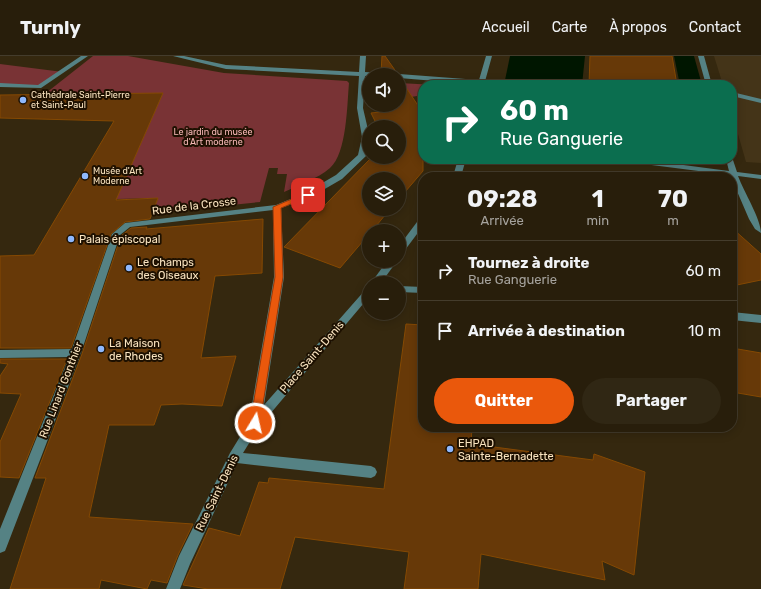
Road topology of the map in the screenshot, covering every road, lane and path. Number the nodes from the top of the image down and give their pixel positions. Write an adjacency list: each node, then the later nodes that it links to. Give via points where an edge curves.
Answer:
1 (85, 56): 12 (street, via 40,87)
2 (176, 56): 7 (street, via 226,67)
3 (364, 56): 6 (street, Rue de la Crosse)
4 (489, 56): 10 (street)
5 (701, 56): 11 (street)
6 (363, 68)
7 (362, 74): 20 (street, Rue de la Crosse, via 360,108 366,137 362,156 339,177 308,195)
8 (406, 77): 9 (street)
9 (446, 80)
10 (482, 80)
11 (708, 80)
12 (0, 85)
13 (737, 95): 14 (street)
14 (761, 101)
15 (658, 164): 16 (street)
16 (718, 172)
17 (737, 175): 18 (street)
18 (761, 178)
19 (737, 184): 22 (street)
20 (277, 207): 23 (street, Rue de la Crosse, via 128,225); 32 (street, Rue Saint-Denis, via 279,277)
21 (418, 227): 24 (street)
22 (761, 230)
23 (116, 234): 30 (street, Rue Linard Gonthier)
24 (406, 243)
25 (406, 289): 26 (street)
26 (418, 290)
27 (362, 299): 32 (street, Place Saint-Denis)
28 (737, 317): 29 (street)
29 (761, 319)
30 (76, 353): 31 (street); 35 (street, Rue Linard Gonthier)
31 (0, 354)
32 (255, 423): 33 (street, Rue Saint-Denis)
33 (234, 457): 34 (street); 36 (street, Rue Saint-Denis)
34 (371, 472)
35 (0, 546)
36 (173, 589)

